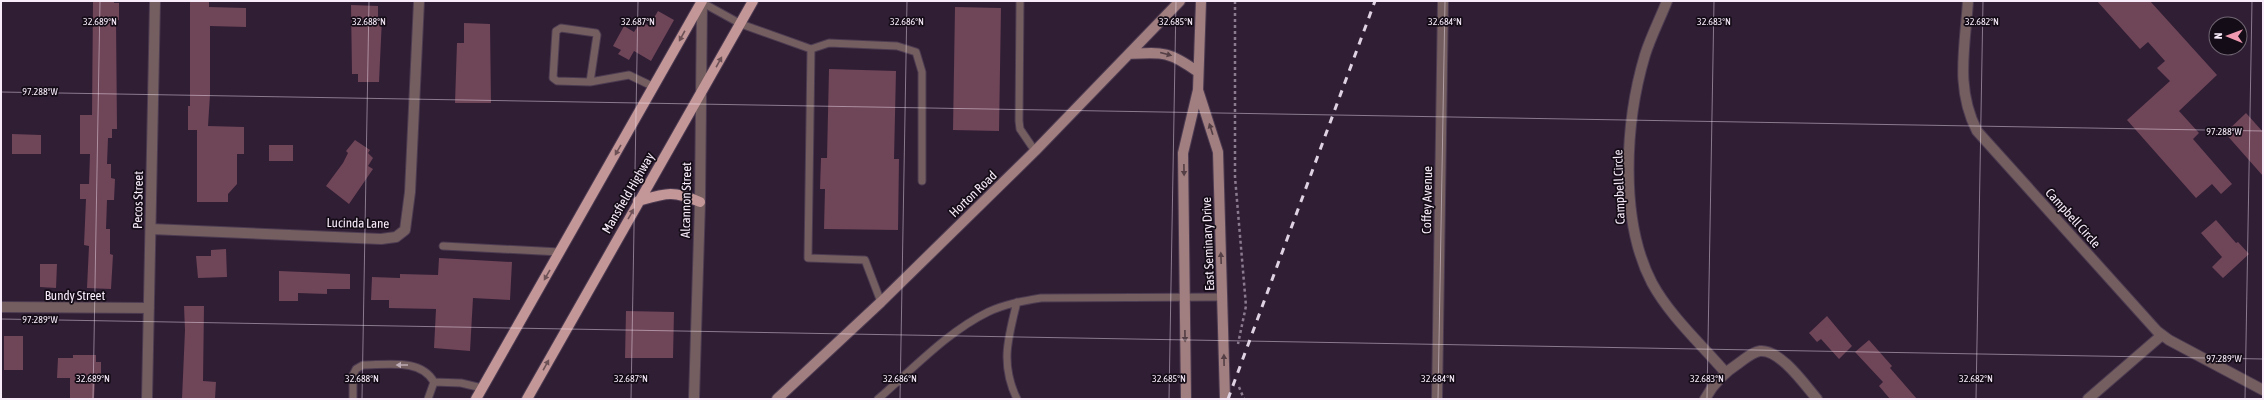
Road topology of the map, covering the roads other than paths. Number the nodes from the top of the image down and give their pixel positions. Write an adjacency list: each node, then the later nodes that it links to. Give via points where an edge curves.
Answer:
1 (155, 1): 23 (street, Pecos Street)
2 (419, 1): 23 (street, Lucinda Lane, via 410,192 405,230 396,237 381,238)
3 (702, 1): 11 (lane); 16 (main road, one-way to 16); 18 (street, Alcannon Street)
4 (753, 1): 11 (main road, Mansfield Highway)
5 (1020, 1): 19 (lane, via 1019,121 1020,129)
6 (1180, 1): 13 (main road, Horton Road)
7 (1201, 1): 14 (main road, East Seminary Drive)
8 (1444, 1): 48 (street, Coffey Avenue)
9 (1667, 1): 33 (street, Campbell Circle, via 1646,52 1635,95 1631,131 1632,224 1639,252 1653,284 1666,304)
10 (1968, 1): 32 (street, Campbell Circle, via 1962,81 1964,98 1978,131)
11 (741, 24): 12 (lane); 18 (main road, Mansfield Highway, one-way to 11)
12 (811, 49): 20 (lane, via 829,43 897,46 916,52 922,72); 28 (lane, via 808,258 865,260)
13 (1129, 54): 14 (main road, one-way to 14, via 1163,52 1178,58); 19 (main road, Horton Road)
14 (1198, 72): 17 (main road, East Seminary Drive)
15 (590, 82): 15 (lane, via 556,81 553,78 556,31 561,28 596,33); 16 (lane, via 629,75)
16 (654, 87): 25 (main road, one-way to 25)
17 (1198, 90): 26 (main road, East Seminary Drive, one-way to 26, via 1184,153); 27 (main road, East Seminary Drive, one-way to 17, via 1218,152)
18 (700, 96): 21 (main road, Mansfield Highway); 22 (street, Alcannon Street)
19 (1035, 151): 28 (main road, Horton Road)
20 (922, 181)
21 (638, 201): 22 (main road, via 662,194 680,194); 41 (main road, Mansfield Highway, one-way to 21)
22 (700, 202): 42 (street, Alcannon Street)
23 (151, 229): 31 (street, Pecos Street)
24 (443, 246): 25 (lane)
25 (560, 252): 35 (main road, one-way to 35)
26 (1185, 297): 27 (lane); 29 (lane, via 1041,298); 46 (main road, East Seminary Drive, one-way to 46)
27 (1223, 297): 47 (main road, East Seminary Drive, one-way to 27)
28 (881, 302): 43 (main road, Horton Road)
29 (1017, 302): 44 (lane, via 988,312 956,332); 45 (lane, via 1006,363)
30 (1, 307): 31 (street, Bundy Street)
31 (149, 308): 37 (street, Pecos Street)
32 (2162, 335): 36 (street, Campbell Circle); 51 (street)
33 (1725, 372): 49 (street); 50 (street, via 1754,352 1770,352 1779,357)
34 (434, 382): 35 (lane, via 461,383); 38 (lane, one-way to 38, via 430,374 409,365 363,365 356,369 353,375); 39 (lane)
35 (482, 388): 40 (main road)
36 (2263, 390)
37 (147, 399)
38 (353, 399)
39 (428, 399)
40 (476, 399)
41 (527, 399)
42 (694, 399)
43 (777, 399)
44 (878, 399)
45 (1017, 399)
46 (1186, 399)
47 (1225, 399)
48 (1436, 399)
49 (1705, 399)
50 (1817, 399)
51 (2088, 399)

